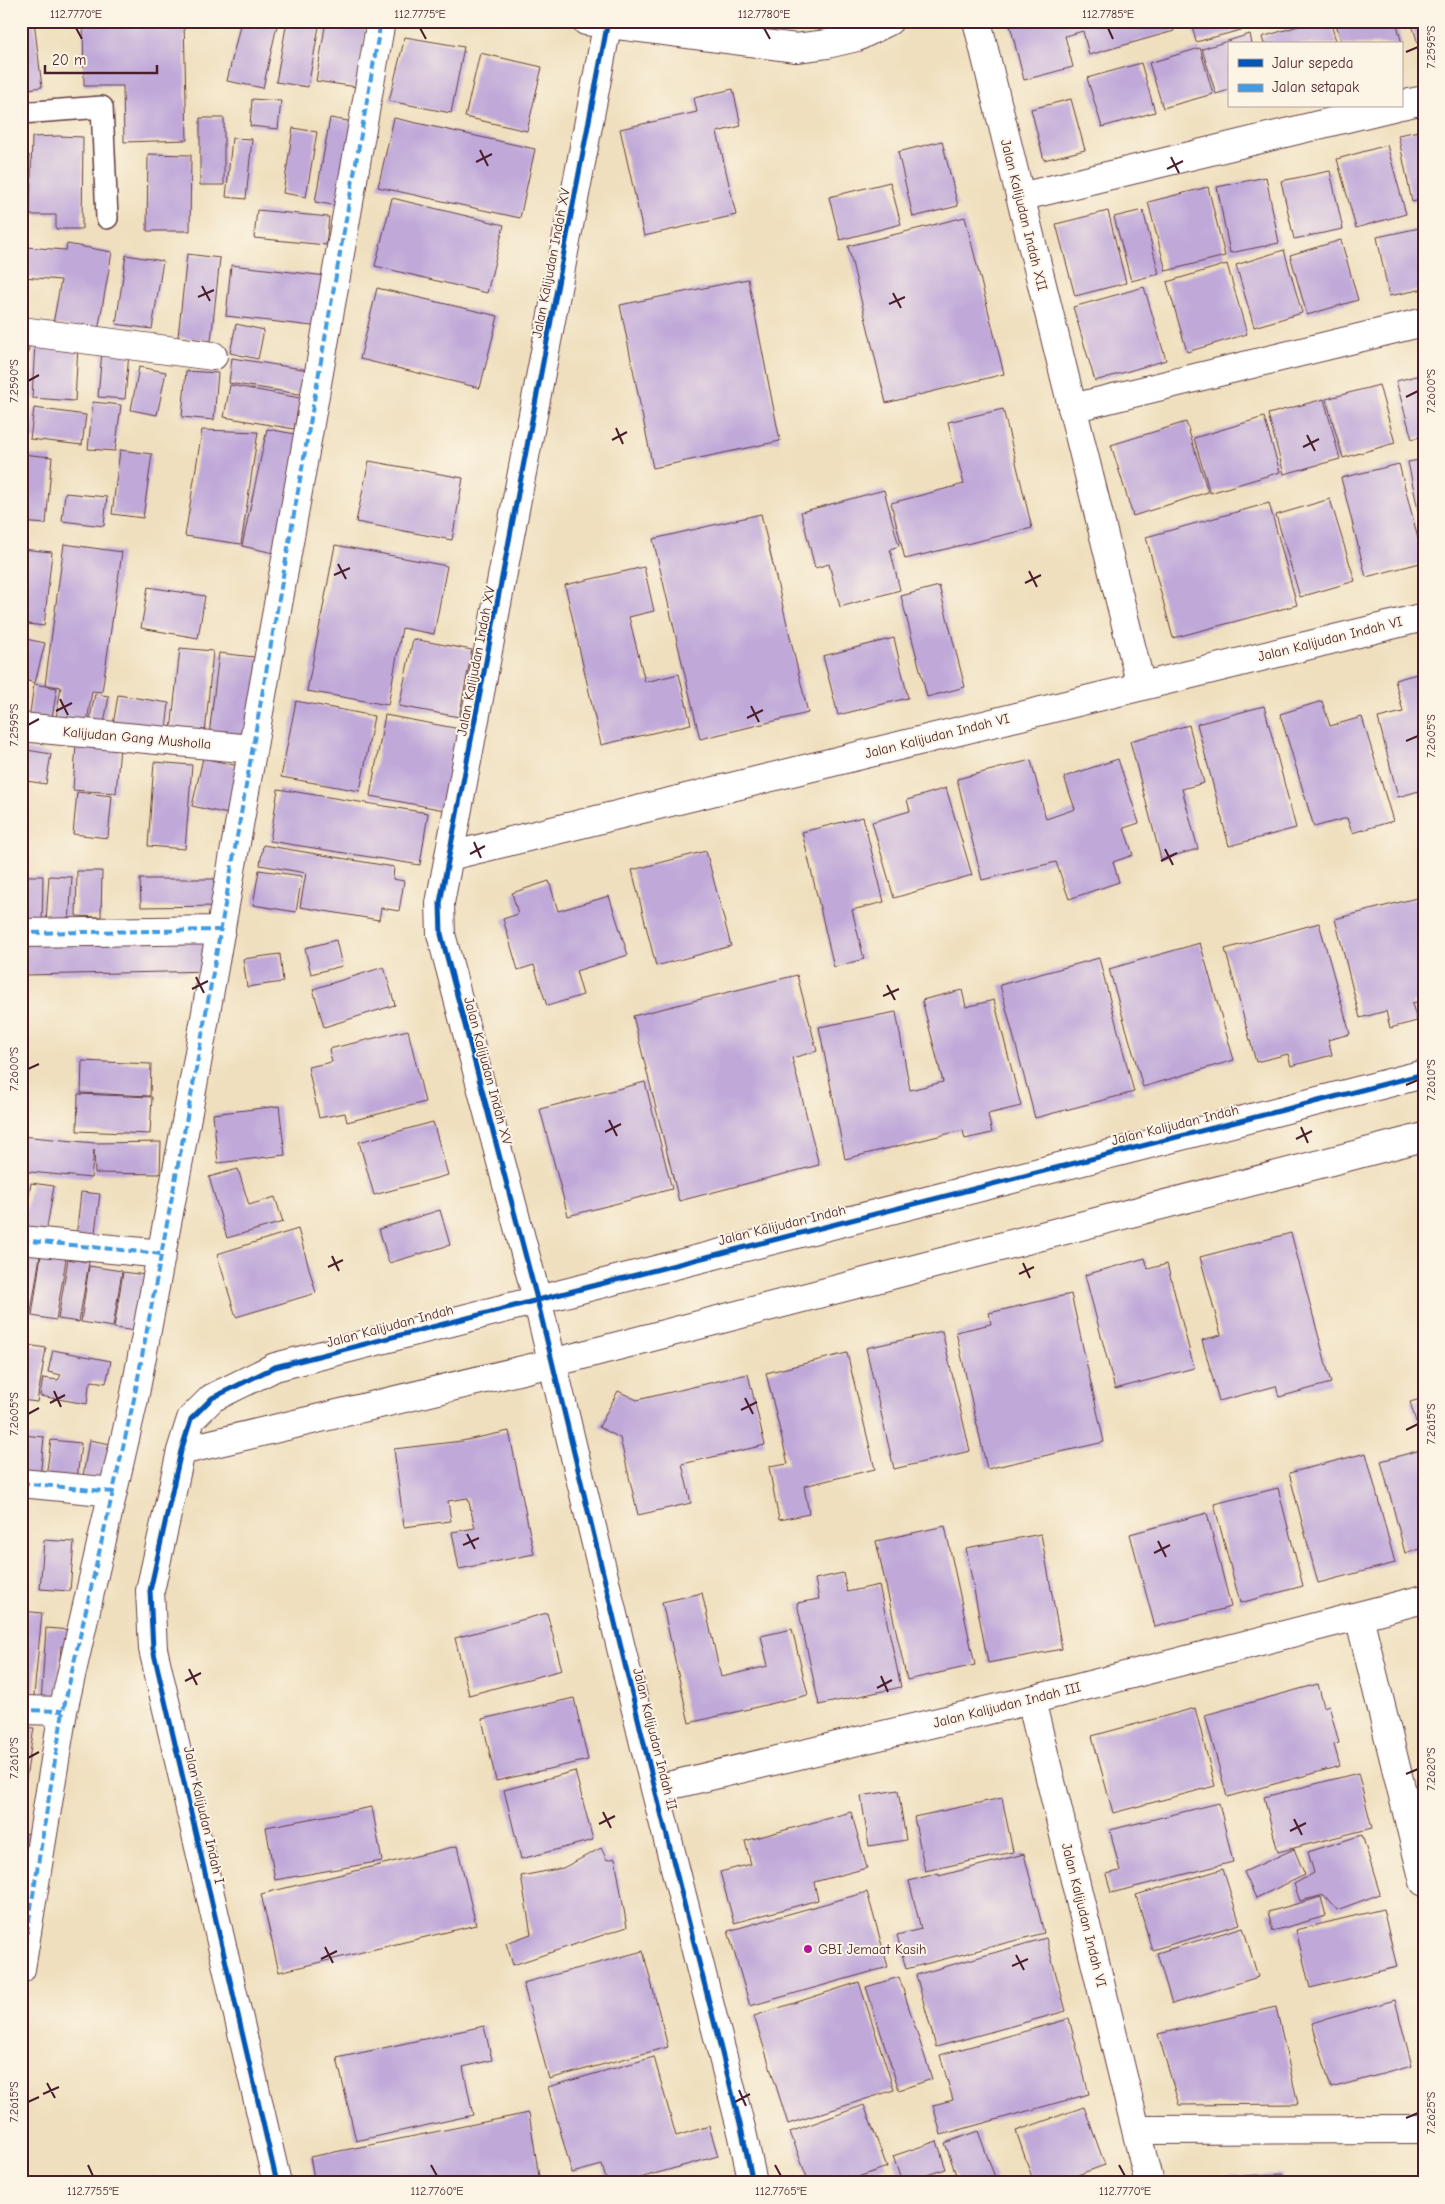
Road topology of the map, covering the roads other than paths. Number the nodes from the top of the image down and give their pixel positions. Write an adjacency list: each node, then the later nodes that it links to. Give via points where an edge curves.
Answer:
1 (381, 21): 19 (street)
2 (889, 21): 5 (street)
3 (977, 21): 10 (street, Jalan Kalijudan Indah XII)
4 (601, 22): 5 (street, via 796,48 827,44); 20 (street, Jalan Kalijudan Indah XV)
5 (858, 29)
6 (1424, 100): 7 (street)
7 (1402, 105)
8 (1390, 108): 10 (street)
9 (21, 113): 11 (lane, via 102,107)
10 (1020, 197): 15 (street, Jalan Kalijudan Indah XII)
11 (107, 218)
12 (1424, 322): 15 (street)
13 (21, 331): 14 (street)
14 (213, 356)
15 (1072, 408): 17 (street, Jalan Kalijudan Indah XII)
16 (1424, 617): 17 (street, Jalan Kalijudan Indah VI)
17 (1141, 686): 20 (street, Jalan Kalijudan Indah VI)
18 (21, 727): 19 (street, Kalijudan Gang Musholla)
19 (252, 749): 21 (street)
20 (450, 856): 27 (street, Jalan Kalijudan Indah XV, via 440,903 441,934)
21 (221, 930): 22 (street); 26 (street)
22 (21, 933)
23 (1424, 1074): 27 (street, Jalan Kalijudan Indah)
24 (1424, 1137): 28 (street)
25 (21, 1240): 26 (street)
26 (162, 1254): 31 (street)
27 (537, 1300): 28 (street, Jalan Kalijudan Indah II); 29 (street, Jalan Kalijudan Indah, via 275,1367 212,1398 191,1419)
28 (552, 1363): 29 (street); 37 (street, Jalan Kalijudan Indah II)
29 (181, 1451): 44 (street, Jalan Kalijudan Indah I, via 150,1591 154,1649)
30 (21, 1484): 31 (street)
31 (113, 1492): 36 (street)
32 (1424, 1600): 33 (street, Jalan Kalijudan Indah III)
33 (1359, 1616): 34 (street, Jalan Kalijudan Indah III); 38 (street)
34 (1031, 1700): 37 (street, Jalan Kalijudan Indah III); 43 (street, Jalan Kalijudan Indah VI)
35 (21, 1710): 36 (street)
36 (63, 1711): 40 (street)
37 (655, 1789): 45 (street, Jalan Kalijudan Indah II)
38 (1414, 1804): 39 (street)
39 (1424, 1882)
40 (24, 1929): 41 (street)
41 (21, 1969)
42 (1424, 2129): 43 (street)
43 (1136, 2130): 46 (street, Jalan Kalijudan Indah VI)
44 (277, 2183)
45 (754, 2183)
46 (1149, 2183)

